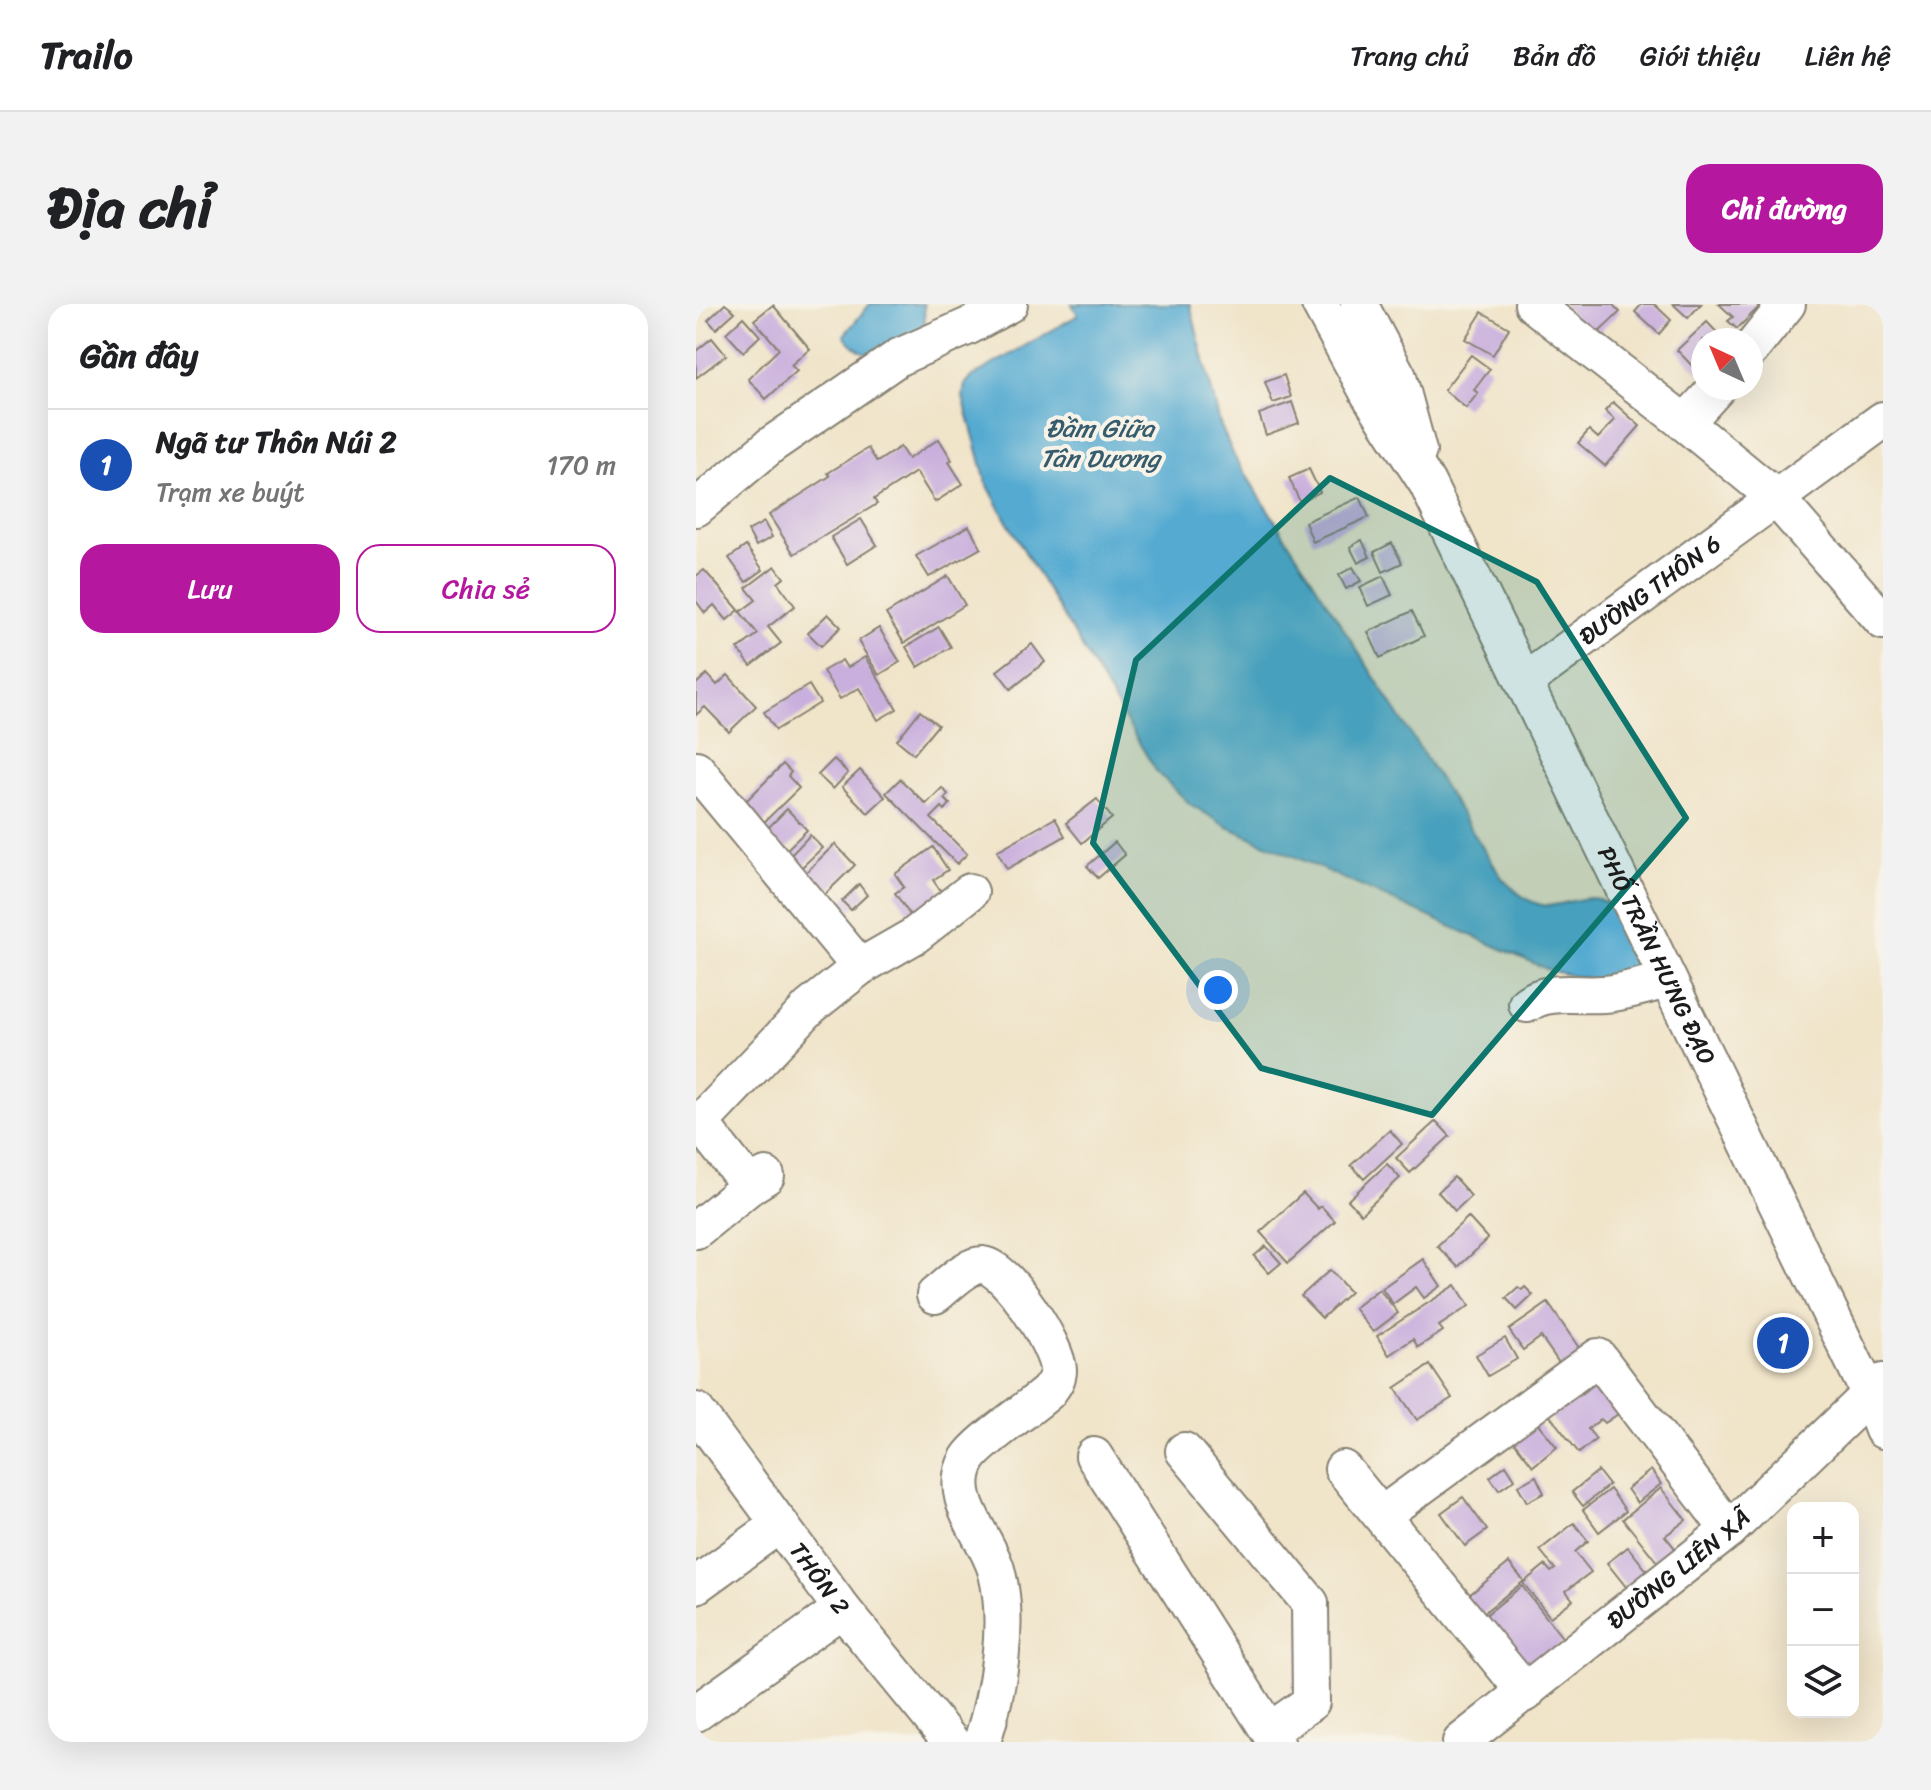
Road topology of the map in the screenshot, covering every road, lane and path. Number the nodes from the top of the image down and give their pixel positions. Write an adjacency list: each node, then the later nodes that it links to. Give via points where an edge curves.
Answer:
1 (1009, 304): 6 (street)
2 (1320, 304): 11 (street, PHỐ TRẦN HƯNG ĐẠO, via 1369,394)
3 (1359, 304): 11 (street, PHỐ TRẦN HƯNG ĐẠO, via 1398,377)
4 (1533, 304): 10 (street)
5 (1787, 304): 7 (street)
6 (961, 315): 13 (street, via 771,445)
7 (1763, 334)
8 (1706, 400): 10 (street)
9 (1883, 420): 12 (street, ĐƯỜNG THÔN 6)
10 (1685, 423): 12 (street)
11 (1427, 483): 15 (street, PHỐ TRẦN HƯNG ĐẠO)
12 (1775, 497): 14 (street); 15 (street, ĐƯỜNG THÔN 6)
13 (696, 508)
14 (1883, 621)
15 (1524, 682): 19 (street, PHỐ TRẦN HƯNG ĐẠO)
16 (696, 769): 18 (street)
17 (970, 892): 18 (street, via 914,936)
18 (860, 967): 21 (street, via 810,1007)
19 (1668, 980): 20 (street, via 1613,993 1546,994); 24 (street, PHỐ TRẦN HƯNG ĐẠO)
20 (1527, 1004)
21 (698, 1125): 22 (street, via 758,1181)
22 (696, 1230)
23 (935, 1295): 39 (street, via 971,1268 992,1269 1036,1317 1058,1369 1048,1392 969,1457 960,1485 1002,1595 1002,1642)
24 (1876, 1387): 26 (street, PHỐ TRẦN HƯNG ĐẠO); 32 (street, ĐƯỜNG LIÊN XÃ)
25 (696, 1411): 31 (street, THÔN 2)
26 (1883, 1430)
27 (1184, 1451): 37 (street, via 1310,1603 1311,1702)
28 (1094, 1456): 37 (street)
29 (1343, 1469): 30 (street)
30 (1383, 1514): 32 (street, via 1598,1357); 35 (street)
31 (780, 1524): 33 (street); 34 (street, THÔN 2)
32 (1729, 1530): 35 (street, ĐƯỜNG LIÊN XÃ)
33 (696, 1585)
34 (842, 1609): 36 (street); 38 (street, THÔN 2)
35 (1526, 1693): 40 (street, ĐƯỜNG LIÊN XÃ)
36 (696, 1713)
37 (1273, 1737)
38 (951, 1742)
39 (982, 1742)
40 (1461, 1742)

